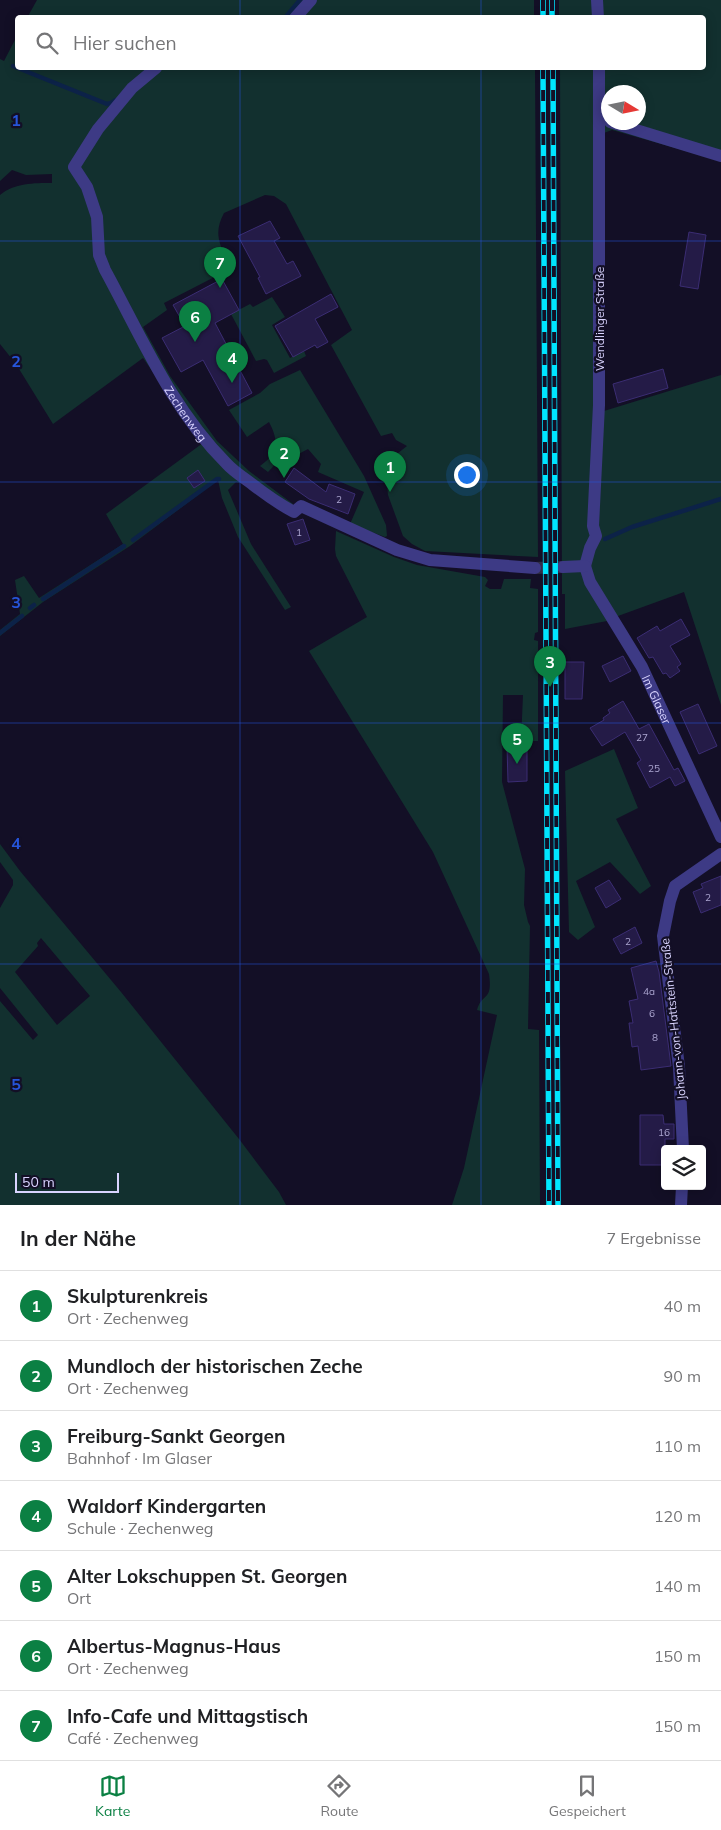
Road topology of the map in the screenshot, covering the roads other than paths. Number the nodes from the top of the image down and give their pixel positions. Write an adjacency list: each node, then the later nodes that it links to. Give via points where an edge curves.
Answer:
1 (311, 0): 3 (street)
2 (597, 0): 4 (street)
3 (298, 15)
4 (598, 15)
5 (154, 70): 13 (street, Zechenweg, via 132,88 104,122 74,167 86,187 97,217 99,255 104,270 148,356 206,442 227,465 294,512 301,506 397,550 430,560)
6 (598, 70): 7 (street, Wendlinger Straße)
7 (601, 88)
8 (606, 130): 11 (street, Wendlinger Straße, via 600,405 593,526 596,536)
9 (636, 130): 10 (street)
10 (721, 156)
11 (585, 566): 12 (street); 14 (street, Im Glaser, via 590,582 642,667)
12 (563, 567)
13 (535, 568)
14 (721, 838)
15 (721, 854): 16 (street, Johann-von-Hattstein-Straße, via 675,886 663,936 679,1067)
16 (682, 1145)
17 (682, 1190): 18 (street)
18 (681, 1205)

